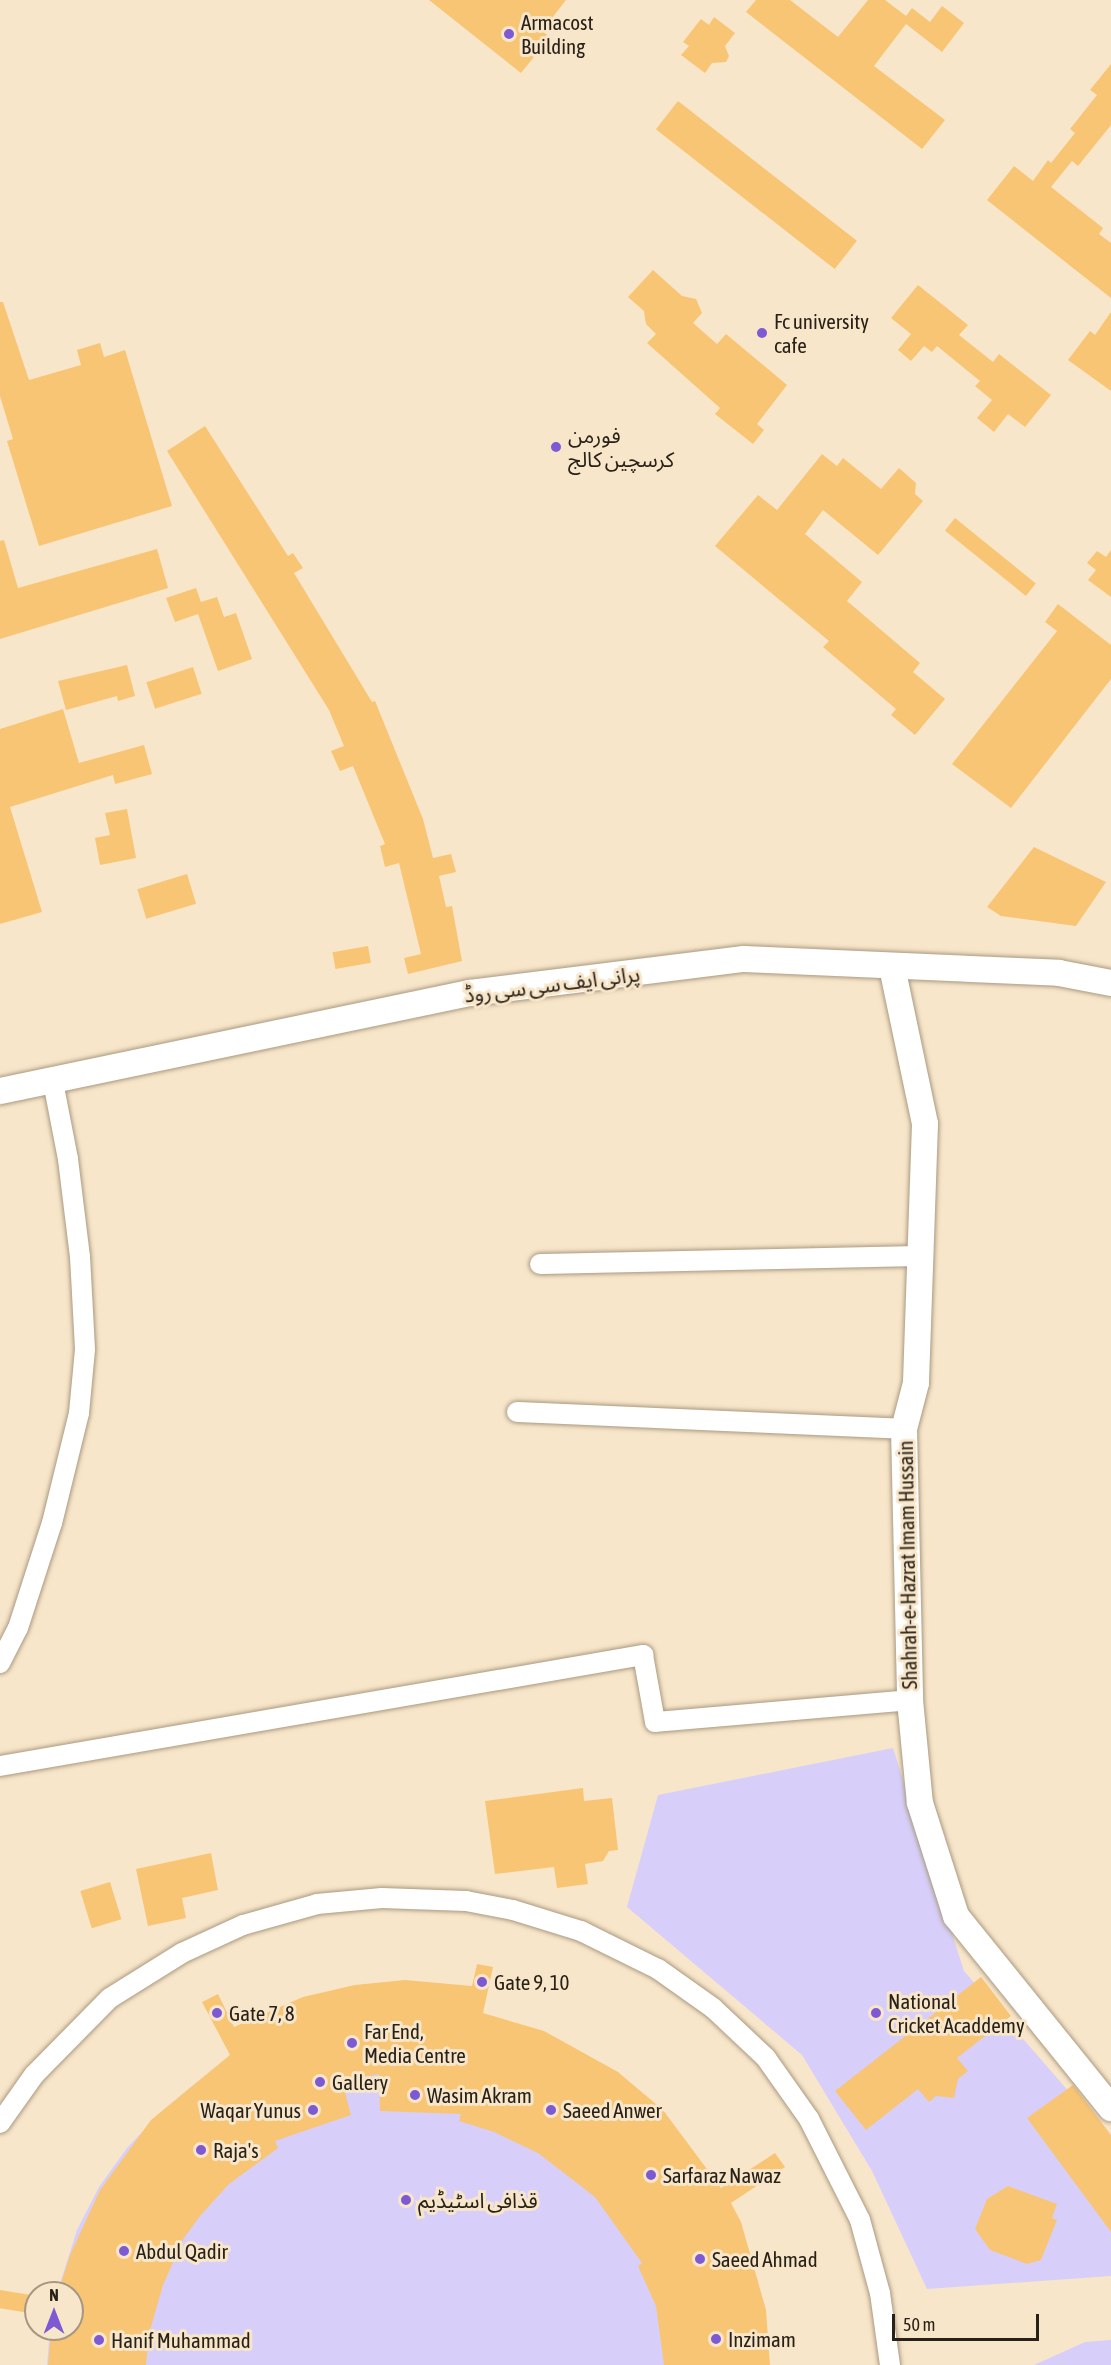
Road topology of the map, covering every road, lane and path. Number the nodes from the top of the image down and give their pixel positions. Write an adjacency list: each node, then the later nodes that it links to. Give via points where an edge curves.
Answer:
1 (892, 967): 2 (street, پرانی ایف سی سی روڈ, via 1059,973); 3 (street, پرانی ایف سی سی روڈ, via 744,959 470,993); 5 (street, Shahrah-e-Hazrat Imam Hussain, via 925,1124)
2 (1111, 983)
3 (53, 1082): 4 (street, پرانی ایف سی سی روڈ); 9 (street, via 68,1159 80,1257 85,1349 79,1413 51,1523 18,1628)
4 (0, 1091)
5 (921, 1256): 6 (street); 8 (street, Shahrah-e-Hazrat Imam Hussain, via 916,1383)
6 (540, 1264)
7 (517, 1412): 8 (street)
8 (904, 1429): 10 (street, Shahrah-e-Hazrat Imam Hussain)
9 (0, 1663)
10 (910, 1700): 11 (street, via 655,1722 643,1655); 12 (street, Shahrah-e-Hazrat Imam Hussain, via 920,1803 956,1916)
11 (0, 1766)
12 (1111, 2108)
13 (0, 2122): 14 (street, via 41,2067 110,1998 182,1953 243,1925 317,1904 382,1898 458,1900 513,1910 581,1931 658,1969 712,2008 766,2058 809,2119 860,2220 880,2293)
14 (890, 2365)

